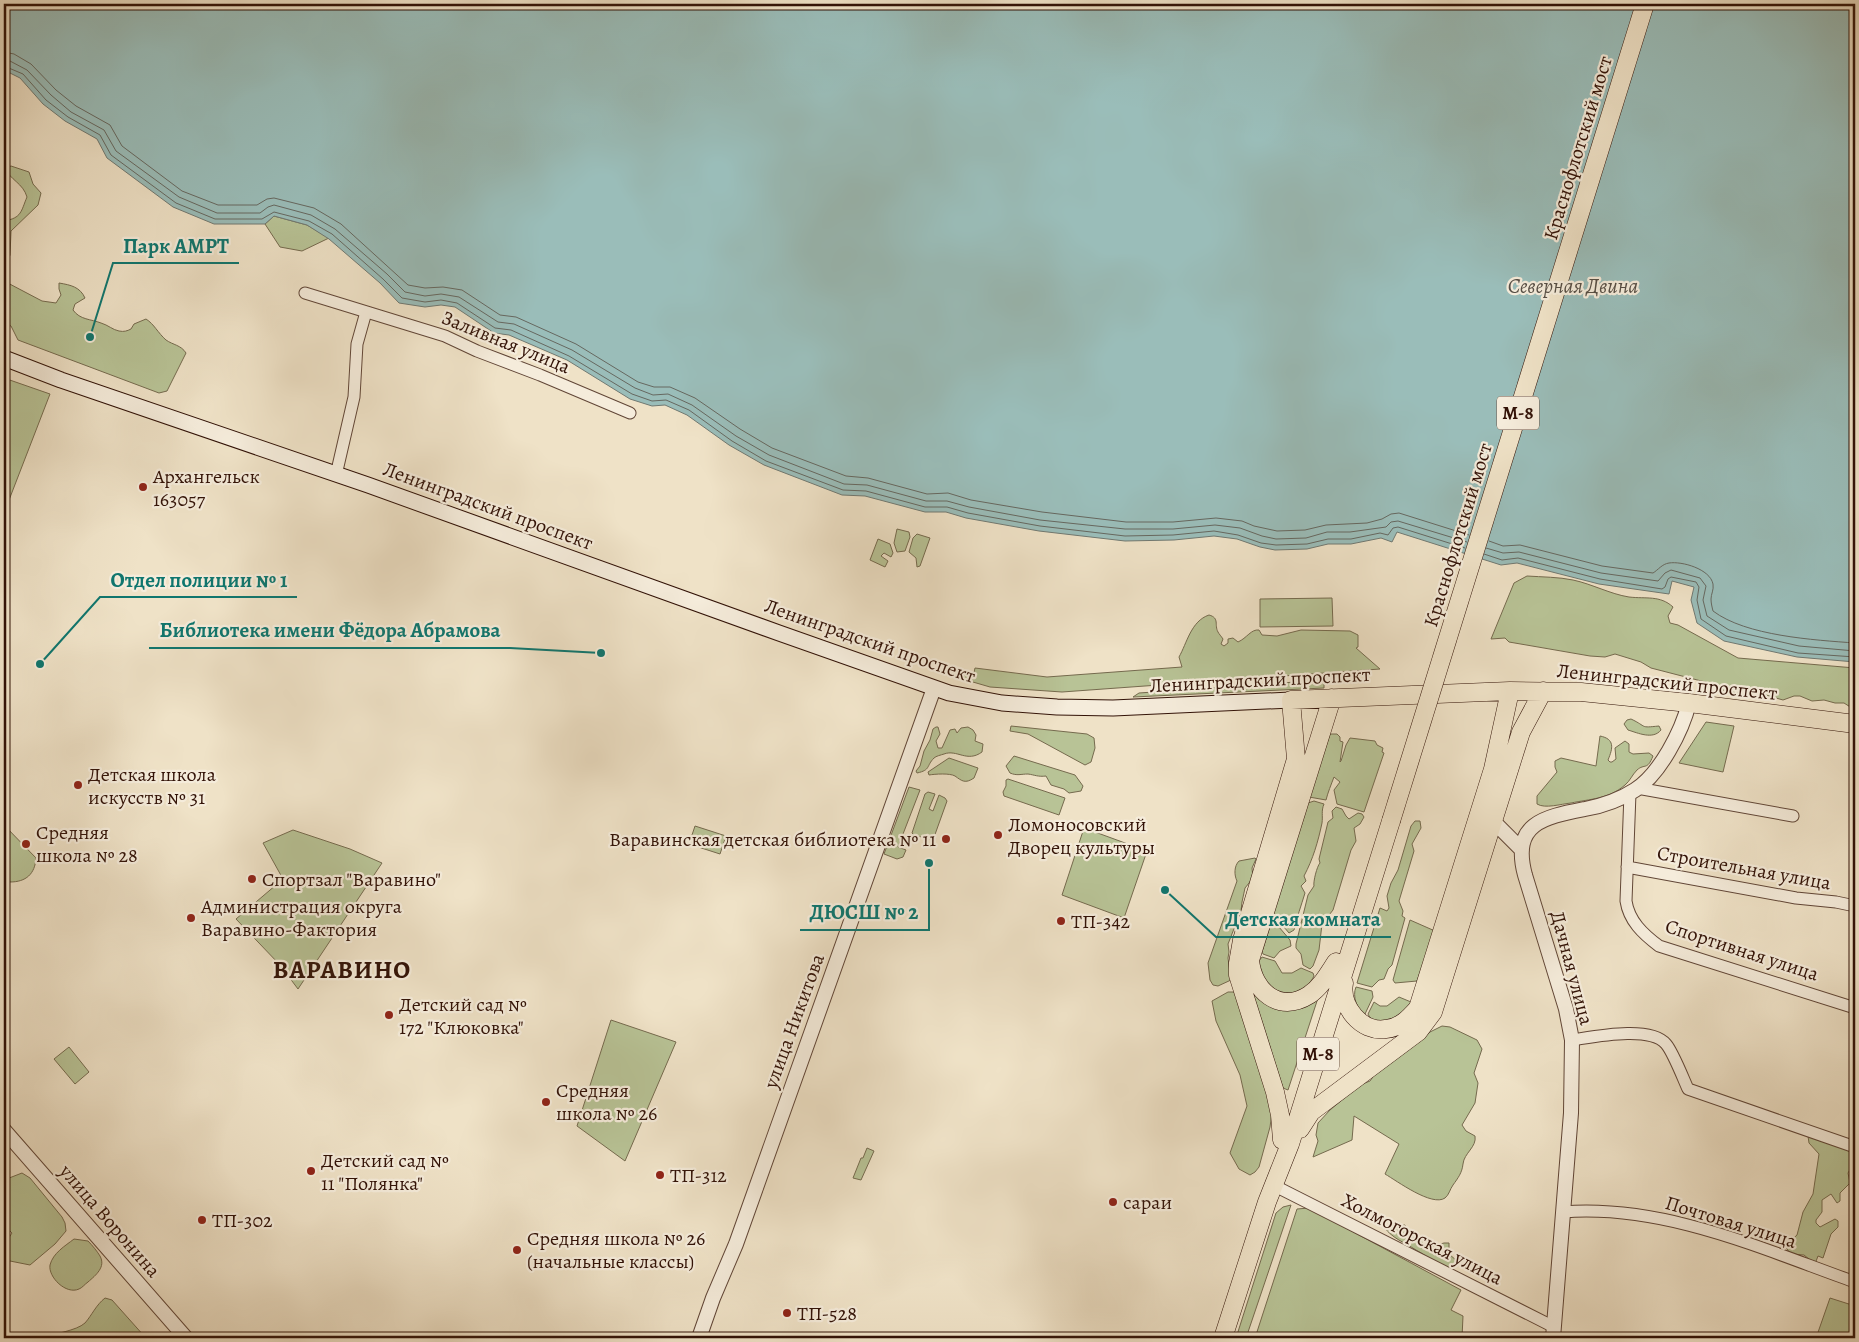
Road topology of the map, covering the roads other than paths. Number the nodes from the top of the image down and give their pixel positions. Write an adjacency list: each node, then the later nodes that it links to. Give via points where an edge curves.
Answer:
1 (1634, 4): 17 (main road, Краснофлотский мост / М-8)
2 (1645, 4): 17 (main road, Краснофлотский мост / М-8, bridge)
3 (305, 293): 4 (street, Заливная улица)
4 (366, 312): 6 (street, Заливная улица, via 445,336); 7 (street, via 357,344 354,397)
5 (4, 358): 7 (main road, Ленинградский проспект)
6 (630, 413)
7 (336, 475): 8 (main road, Ленинградский проспект)
8 (934, 688): 12 (main road, Ленинградский проспект, via 978,700 1057,707 1113,708); 33 (street, улица Никитова, via 736,1244)
9 (1510, 691): 10 (main road, Ленинградский проспект); 11 (main road, Ленинградский проспект); 22 (main road, via 1493,769 1418,1008 1404,1022 1386,1030 1365,1026 1346,1004)
10 (1544, 691): 13 (main road, Ленинградский проспект); 18 (main road, via 1521,732)
11 (1332, 698): 12 (main road, Ленинградский проспект); 22 (main road, via 1250,960 1259,988 1270,998 1284,1001 1309,995)
12 (1291, 700): 26 (main road, via 1296,759 1238,963 1240,982 1275,1092)
13 (1689, 703): 14 (main road, Ленинградский проспект); 15 (street, via 1682,725 1659,767)
14 (1855, 724)
15 (1634, 791): 16 (street); 19 (street, via 1603,804 1548,817 1527,833); 20 (street, Спортивная улица)
16 (1793, 816)
17 (1386, 819): 22 (main road, М-8)
18 (1493, 822): 19 (street); 26 (main road, via 1430,1018 1418,1032 1311,1112)
19 (1522, 850): 24 (street, Дачная улица, via 1521,860 1566,1008)
20 (1627, 867): 21 (street, Строительная улица); 23 (street, Спортивная улица, via 1629,916 1659,946)
21 (1855, 906)
22 (1341, 963): 26 (main road, М-8)
23 (1855, 1008)
24 (1572, 1040): 27 (street, via 1648,1034 1665,1043 1688,1089); 29 (street, Дачная улица, via 1571,1112)
25 (4, 1130): 32 (street, улица Воронина)
26 (1286, 1142): 28 (main road, М-8)
27 (1855, 1146)
28 (1273, 1185): 31 (street, Холмогорская улица); 34 (main road, М-8)
29 (1563, 1212): 30 (street, Почтовая улица, via 1618,1212 1708,1230); 31 (street, Дачная улица)
30 (1855, 1282)
31 (1554, 1332)
32 (186, 1338)
33 (699, 1338)
34 (1224, 1338)

